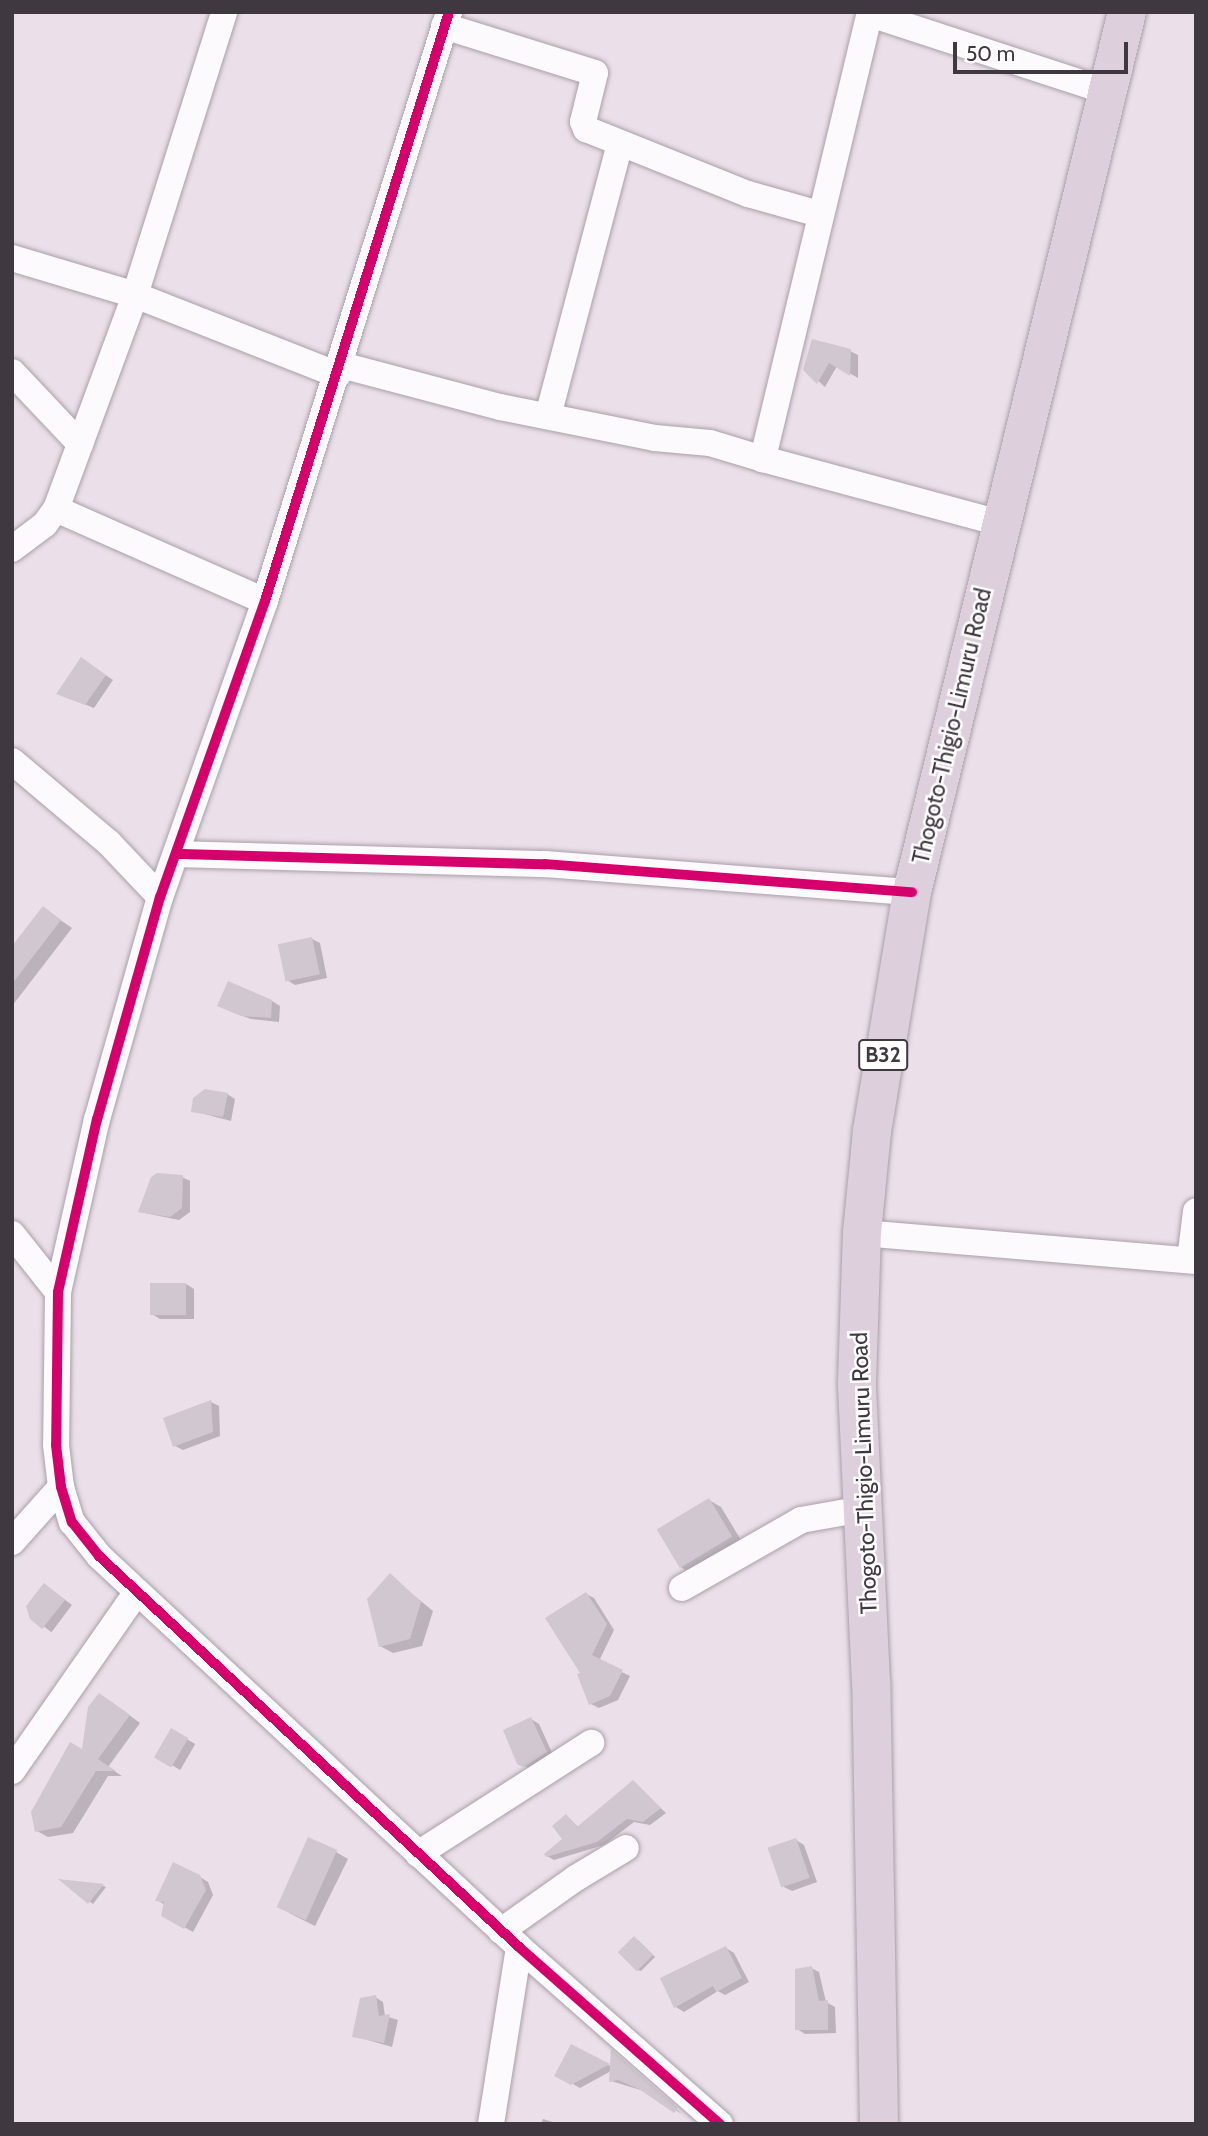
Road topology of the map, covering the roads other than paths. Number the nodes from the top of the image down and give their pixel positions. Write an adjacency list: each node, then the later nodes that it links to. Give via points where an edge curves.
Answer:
1 (223, 12): 9 (street)
2 (1127, 12): 5 (highway, Thogoto-Thigio-Limuru Road / B32)
3 (870, 13): 5 (street); 7 (street)
4 (446, 19): 6 (street, via 595,73 584,126); 10 (street)
5 (1108, 92): 16 (highway, Thogoto-Thigio-Limuru Road / B32)
6 (620, 143): 7 (street, via 748,194); 12 (street)
7 (819, 214): 14 (street, via 793,348)
8 (12, 258): 9 (street)
9 (135, 295): 10 (street); 13 (street)
10 (339, 370): 12 (street); 18 (street)
11 (12, 372): 13 (street)
12 (548, 416): 14 (street, via 655,438 710,443)
13 (80, 444): 15 (street)
14 (763, 459): 16 (street)
15 (56, 509): 17 (street, via 45,524); 18 (street)
16 (1000, 523): 21 (highway, Thogoto-Thigio-Limuru Road / B32)
17 (12, 549)
18 (265, 601): 20 (street)
19 (12, 761): 22 (street, via 109,843)
20 (178, 854): 21 (street, via 545,864); 22 (street)
21 (912, 892): 24 (highway, Thogoto-Thigio-Limuru Road / B32, via 888,1020)
22 (160, 897): 27 (street, via 97,1119)
23 (1196, 1211): 26 (street)
24 (862, 1233): 26 (street); 29 (highway, Thogoto-Thigio-Limuru Road / B32, via 856,1382)
25 (12, 1234): 27 (street)
26 (1193, 1260)
27 (58, 1292): 28 (street, via 56,1445)
28 (61, 1487): 30 (street); 32 (street, via 72,1522)
29 (863, 1509): 31 (street, via 801,1520); 40 (highway, Thogoto-Thigio-Limuru Road / B32)
30 (12, 1542)
31 (682, 1588)
32 (137, 1592): 34 (street); 36 (street)
33 (591, 1743): 36 (street)
34 (12, 1771)
35 (626, 1848): 37 (street, via 576,1878)
36 (418, 1854): 37 (street)
37 (510, 1939): 38 (street); 39 (street)
38 (491, 2124)
39 (720, 2124)
40 (879, 2124)

